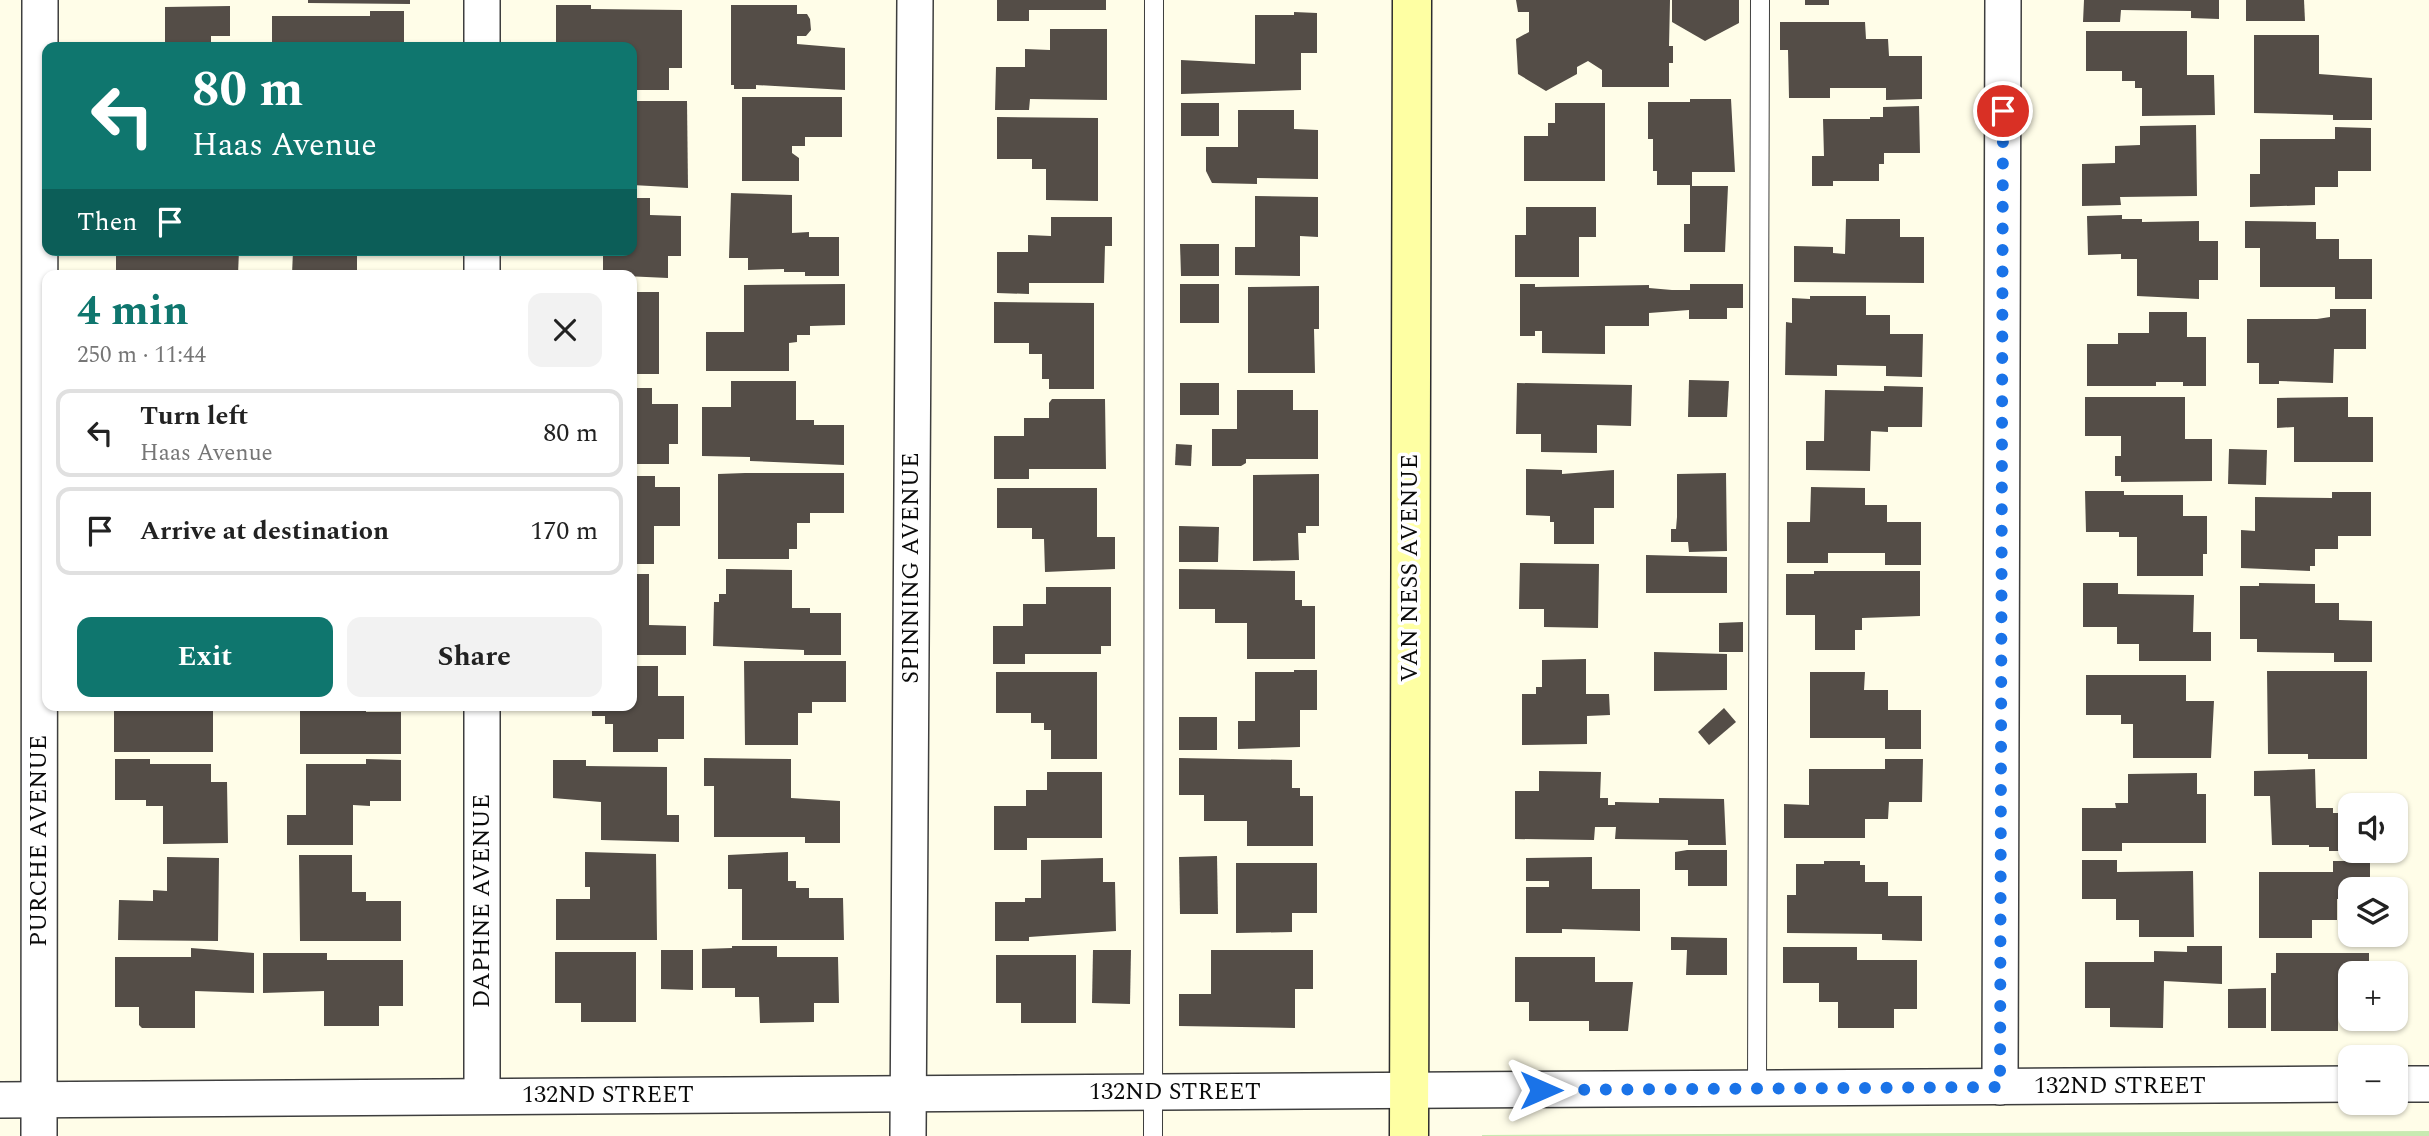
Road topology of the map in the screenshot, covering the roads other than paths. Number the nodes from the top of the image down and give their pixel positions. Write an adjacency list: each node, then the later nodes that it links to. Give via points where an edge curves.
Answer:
1 (40, 0): 19 (street, PURCHE AVENUE)
2 (482, 0): 8 (street)
3 (915, 0): 17 (street, SPINNING AVENUE)
4 (1154, 0): 16 (lane)
5 (1412, 0): 15 (main road, VAN NESS AVENUE)
6 (1759, 0): 14 (lane)
7 (2003, 0): 13 (street)
8 (482, 42)
9 (482, 711): 18 (street, DAPHNE AVENUE)
10 (2338, 1084): 13 (street, 132ND STREET)
11 (2408, 1084): 12 (street)
12 (2429, 1084)
13 (2000, 1087): 14 (street, 132ND STREET)
14 (1757, 1088): 15 (street, 132ND STREET)
15 (1409, 1091): 16 (street, 132ND STREET); 24 (main road, VAN NESS AVENUE)
16 (1153, 1092): 17 (street, 132ND STREET); 23 (lane)
17 (908, 1094): 18 (street, 132ND STREET); 22 (street, SPINNING AVENUE)
18 (482, 1096): 19 (street, 132ND STREET)
19 (39, 1099): 20 (street, 132ND STREET); 21 (street, PURCHE AVENUE)
20 (0, 1100)
21 (38, 1136)
22 (908, 1136)
23 (1153, 1136)
24 (1409, 1136)

